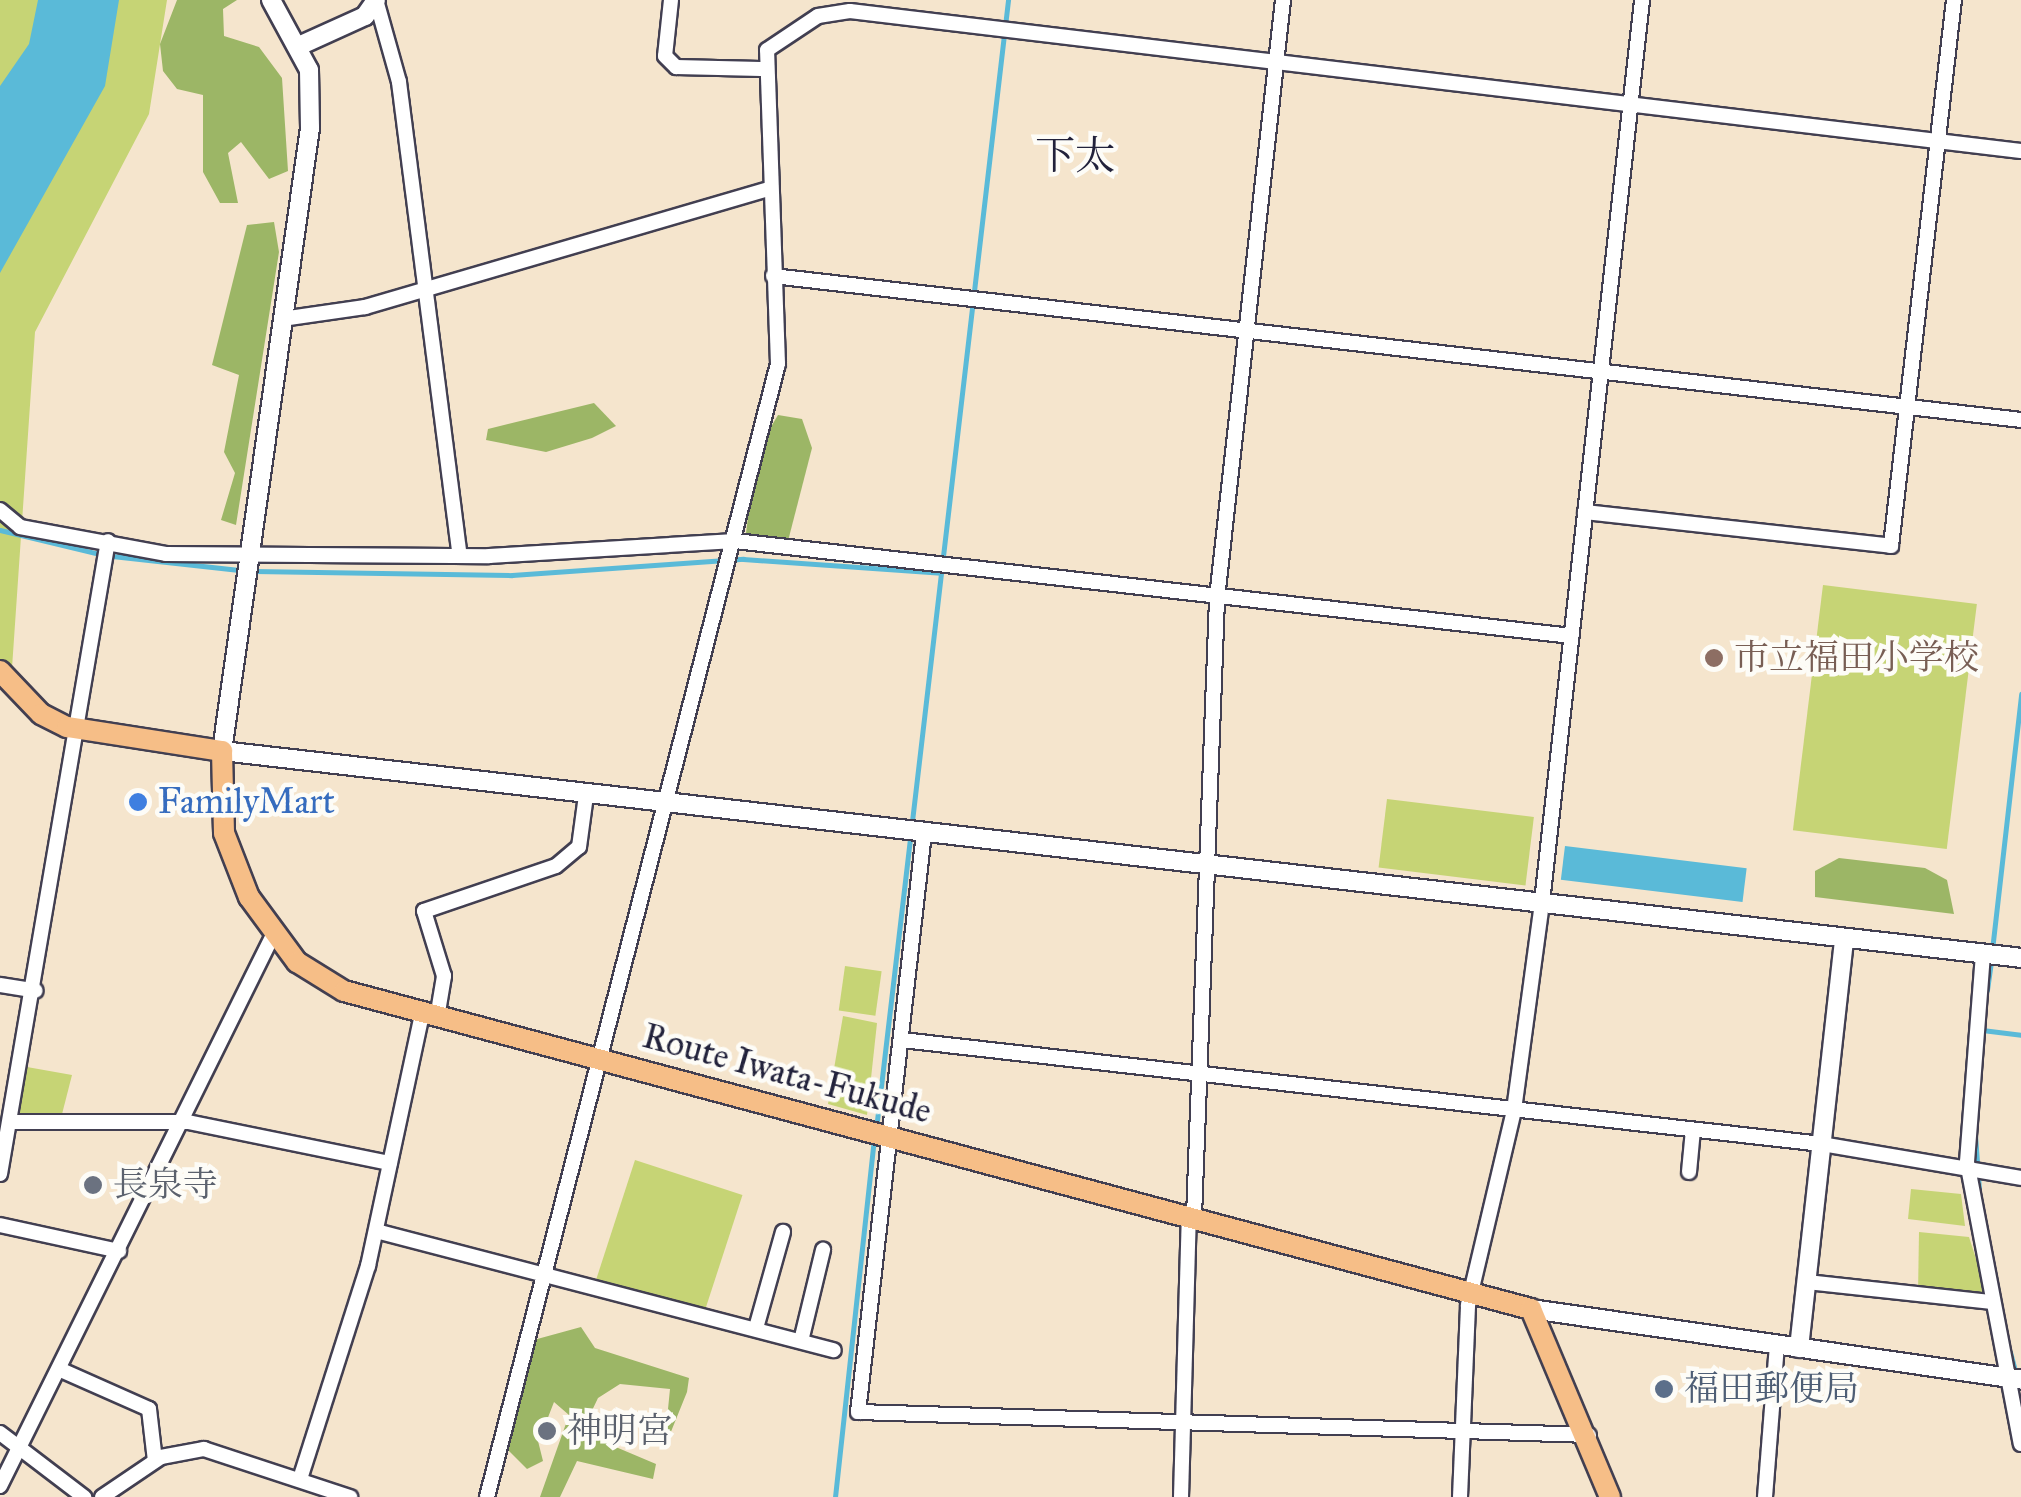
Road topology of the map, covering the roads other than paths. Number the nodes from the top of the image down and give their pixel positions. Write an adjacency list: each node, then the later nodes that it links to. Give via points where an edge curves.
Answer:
1 (271, 0): 7 (street)
2 (376, 0): 7 (street, via 365,16); 15 (street, via 399,82)
3 (671, 0): 9 (street, via 665,56 676,67)
4 (1284, 0): 8 (street)
5 (1642, 0): 10 (street)
6 (1954, 0): 11 (street)
7 (301, 45): 16 (street, via 310,128)
8 (1275, 66): 9 (street, via 833,10 767,50); 10 (street); 17 (street)
9 (761, 69): 13 (street)
10 (1630, 106): 11 (street); 18 (street)
11 (1938, 141): 12 (street); 19 (street)
12 (2021, 151)
13 (768, 189): 14 (street); 15 (street)
14 (772, 276): 17 (street); 24 (street, via 778,364)
15 (423, 289): 16 (street); 26 (street)
16 (282, 319): 25 (street)
17 (1246, 330): 18 (street); 27 (street)
18 (1601, 372): 19 (street); 22 (street)
19 (1907, 407): 20 (street); 22 (street, via 1890,546)
20 (2021, 420)
21 (0, 510): 23 (street, via 20,527)
22 (1585, 512): 28 (street)
23 (108, 541): 25 (street, via 166,554); 30 (street)
24 (735, 542): 26 (street); 27 (street); 33 (street)
25 (247, 552): 26 (street); 31 (street)
26 (460, 556)
27 (1217, 598): 28 (street); 35 (street)
28 (1572, 636): 36 (street)
29 (4, 682): 30 (main road, via 41,714)
30 (80, 730): 31 (main road); 42 (street)
31 (222, 751): 32 (street); 37 (main road, Route Iwata-Fukude, via 224,834)
32 (586, 794): 33 (street); 43 (street, via 579,846 556,866 424,911 444,976)
33 (671, 805): 34 (street); 45 (street)
34 (924, 833): 35 (street); 44 (street)
35 (1206, 865): 36 (street); 46 (street)
36 (1542, 902): 38 (street); 47 (street)
37 (272, 937): 43 (main road, Route Iwata-Fukude, via 331,984); 49 (street)
38 (1844, 940): 39 (street); 52 (street)
39 (1983, 954): 40 (street); 53 (street)
40 (2021, 958)
41 (0, 985): 42 (street)
42 (36, 991): 48 (street)
43 (429, 1017): 45 (main road, Route Iwata-Fukude); 54 (street)
44 (902, 1040): 46 (street); 51 (street)
45 (606, 1060): 51 (main road, Route Iwata-Fukude); 64 (street)
46 (1197, 1074): 47 (street); 58 (street)
47 (1514, 1110): 50 (street); 66 (street)
48 (14, 1122): 49 (street); 56 (street)
49 (188, 1122): 54 (street); 63 (street)
50 (1694, 1130): 52 (street); 55 (street)
51 (881, 1132): 58 (main road, Route Iwata-Fukude); 76 (street, via 858,1412)
52 (1822, 1144): 53 (street); 65 (street)
53 (1967, 1162): 57 (street); 67 (street)
54 (390, 1163): 60 (street)
55 (1688, 1172)
56 (0, 1174)
57 (2021, 1178)
58 (1191, 1216): 66 (main road, Route Iwata-Fukude); 76 (street)
59 (0, 1224): 63 (street)
60 (376, 1231): 64 (street); 83 (street)
61 (783, 1232): 69 (street)
62 (823, 1250): 70 (street)
63 (119, 1251): 74 (street)
64 (549, 1270): 69 (street); 88 (street)
65 (1807, 1282): 67 (street); 72 (street)
66 (1472, 1290): 68 (main road, Route Iwata-Fukude); 77 (street)
67 (1990, 1302): 75 (street)
68 (1531, 1309): 71 (street); 79 (main road)
69 (756, 1328): 70 (street)
70 (801, 1341): 73 (street)
71 (1777, 1345): 72 (street); 92 (street)
72 (1799, 1348): 75 (street)
73 (834, 1350)
74 (61, 1370): 81 (street); 82 (street, via 149,1409)
75 (2015, 1380): 80 (street)
76 (1184, 1423): 77 (street); 89 (street)
77 (1463, 1431): 79 (street); 90 (street)
78 (0, 1433): 81 (street)
79 (1590, 1435): 91 (main road)
80 (2021, 1444)
81 (23, 1447): 84 (street); 85 (street)
82 (154, 1461): 83 (street, via 221,1451); 86 (street)
83 (300, 1479): 87 (street)
84 (0, 1486)
85 (84, 1497)
86 (102, 1497)
87 (350, 1497)
88 (488, 1497)
89 (1181, 1497)
90 (1460, 1497)
91 (1610, 1497)
92 (1765, 1497)

